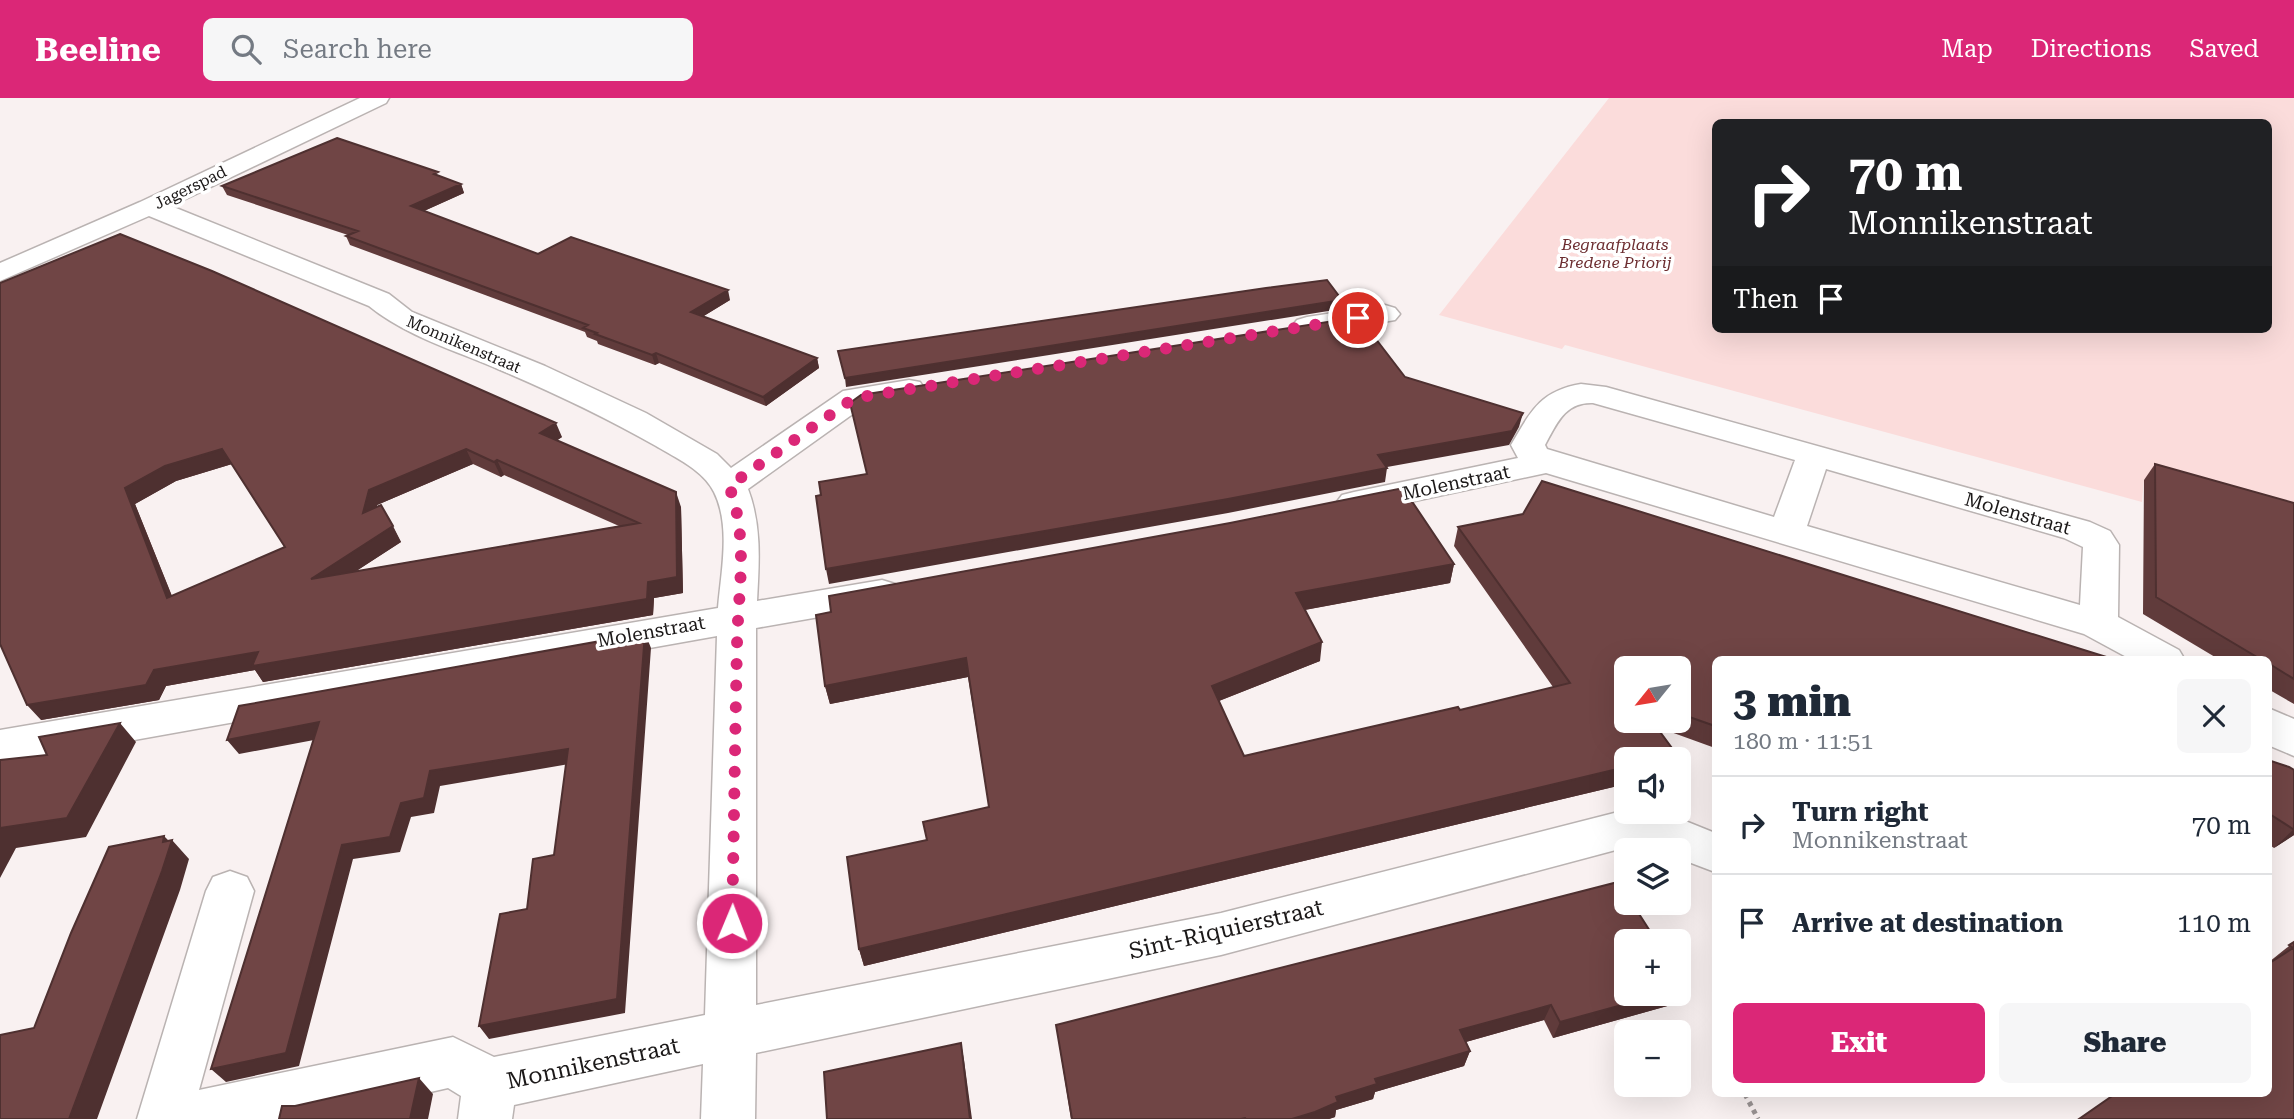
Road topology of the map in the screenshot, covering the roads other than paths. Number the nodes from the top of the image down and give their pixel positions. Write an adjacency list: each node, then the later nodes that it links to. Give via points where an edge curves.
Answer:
1 (378, 98): 2 (street, Jagerspad)
2 (149, 208): 3 (street, Jagerspad); 9 (street, Monnikenstraat, via 379,300 402,318 634,420 705,461)
3 (0, 273)
4 (1385, 314): 5 (street)
5 (1276, 331)
6 (936, 385): 9 (street, via 854,398)
7 (1814, 455): 8 (street, Molenstraat, via 1574,392 1556,400 1528,445 1535,456); 11 (street); 14 (street, Molenstraat, via 2097,539 2101,545)
8 (1547, 462): 10 (street, Molenstraat); 11 (street, Molenstraat)
9 (729, 486): 13 (street, Monnikenstraat, via 742,544)
10 (1321, 509)
11 (1787, 531): 14 (street, Molenstraat)
12 (912, 587): 13 (street, Molenstraat)
13 (737, 616): 18 (street, Molenstraat); 21 (street, Monnikenstraat)
14 (2098, 624): 15 (street, Molenstraat)
15 (2158, 656)
16 (2272, 726): 17 (street)
17 (2294, 740)
18 (0, 747)
19 (1712, 852): 21 (street, Sint-Riquierstraat, via 1644,824 1221,934)
20 (230, 891): 23 (street)
21 (730, 1034): 22 (street, Monnikenstraat); 25 (street, Monnikenstraat)
22 (487, 1102): 24 (street, via 453,1062)
23 (164, 1119)
24 (191, 1119)
25 (728, 1119)

